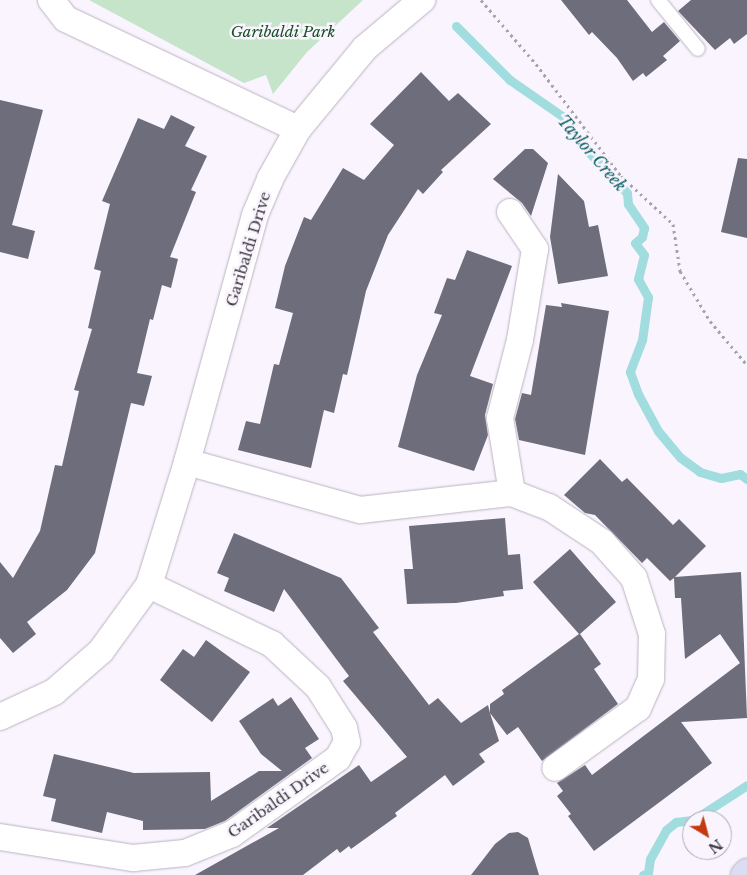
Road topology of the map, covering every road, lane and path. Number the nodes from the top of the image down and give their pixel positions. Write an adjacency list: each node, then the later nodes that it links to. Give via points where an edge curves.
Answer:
1 (51, 0): 6 (street, via 66,19)
2 (422, 0): 6 (street, Garibaldi Drive, via 365,48)
3 (481, 0): 8 (path, via 536,64 621,176 673,224 680,271 710,321)
4 (658, 0): 5 (lane)
5 (698, 49)
6 (298, 129): 9 (street, Garibaldi Drive, via 270,179 255,215)
7 (510, 212): 10 (street, via 535,249 520,340 500,418)
8 (747, 365)
9 (188, 462): 10 (street, via 360,510); 11 (street, Garibaldi Drive)
10 (512, 493): 13 (street, via 549,507 602,542 634,578 652,634 651,679 638,708)
11 (149, 585): 12 (street, Garibaldi Drive, via 102,651 54,692); 14 (street, Garibaldi Drive, via 272,644 318,687 344,728 347,742 338,758 232,834 185,852 133,858)
12 (0, 717)
13 (555, 768)
14 (0, 837)

